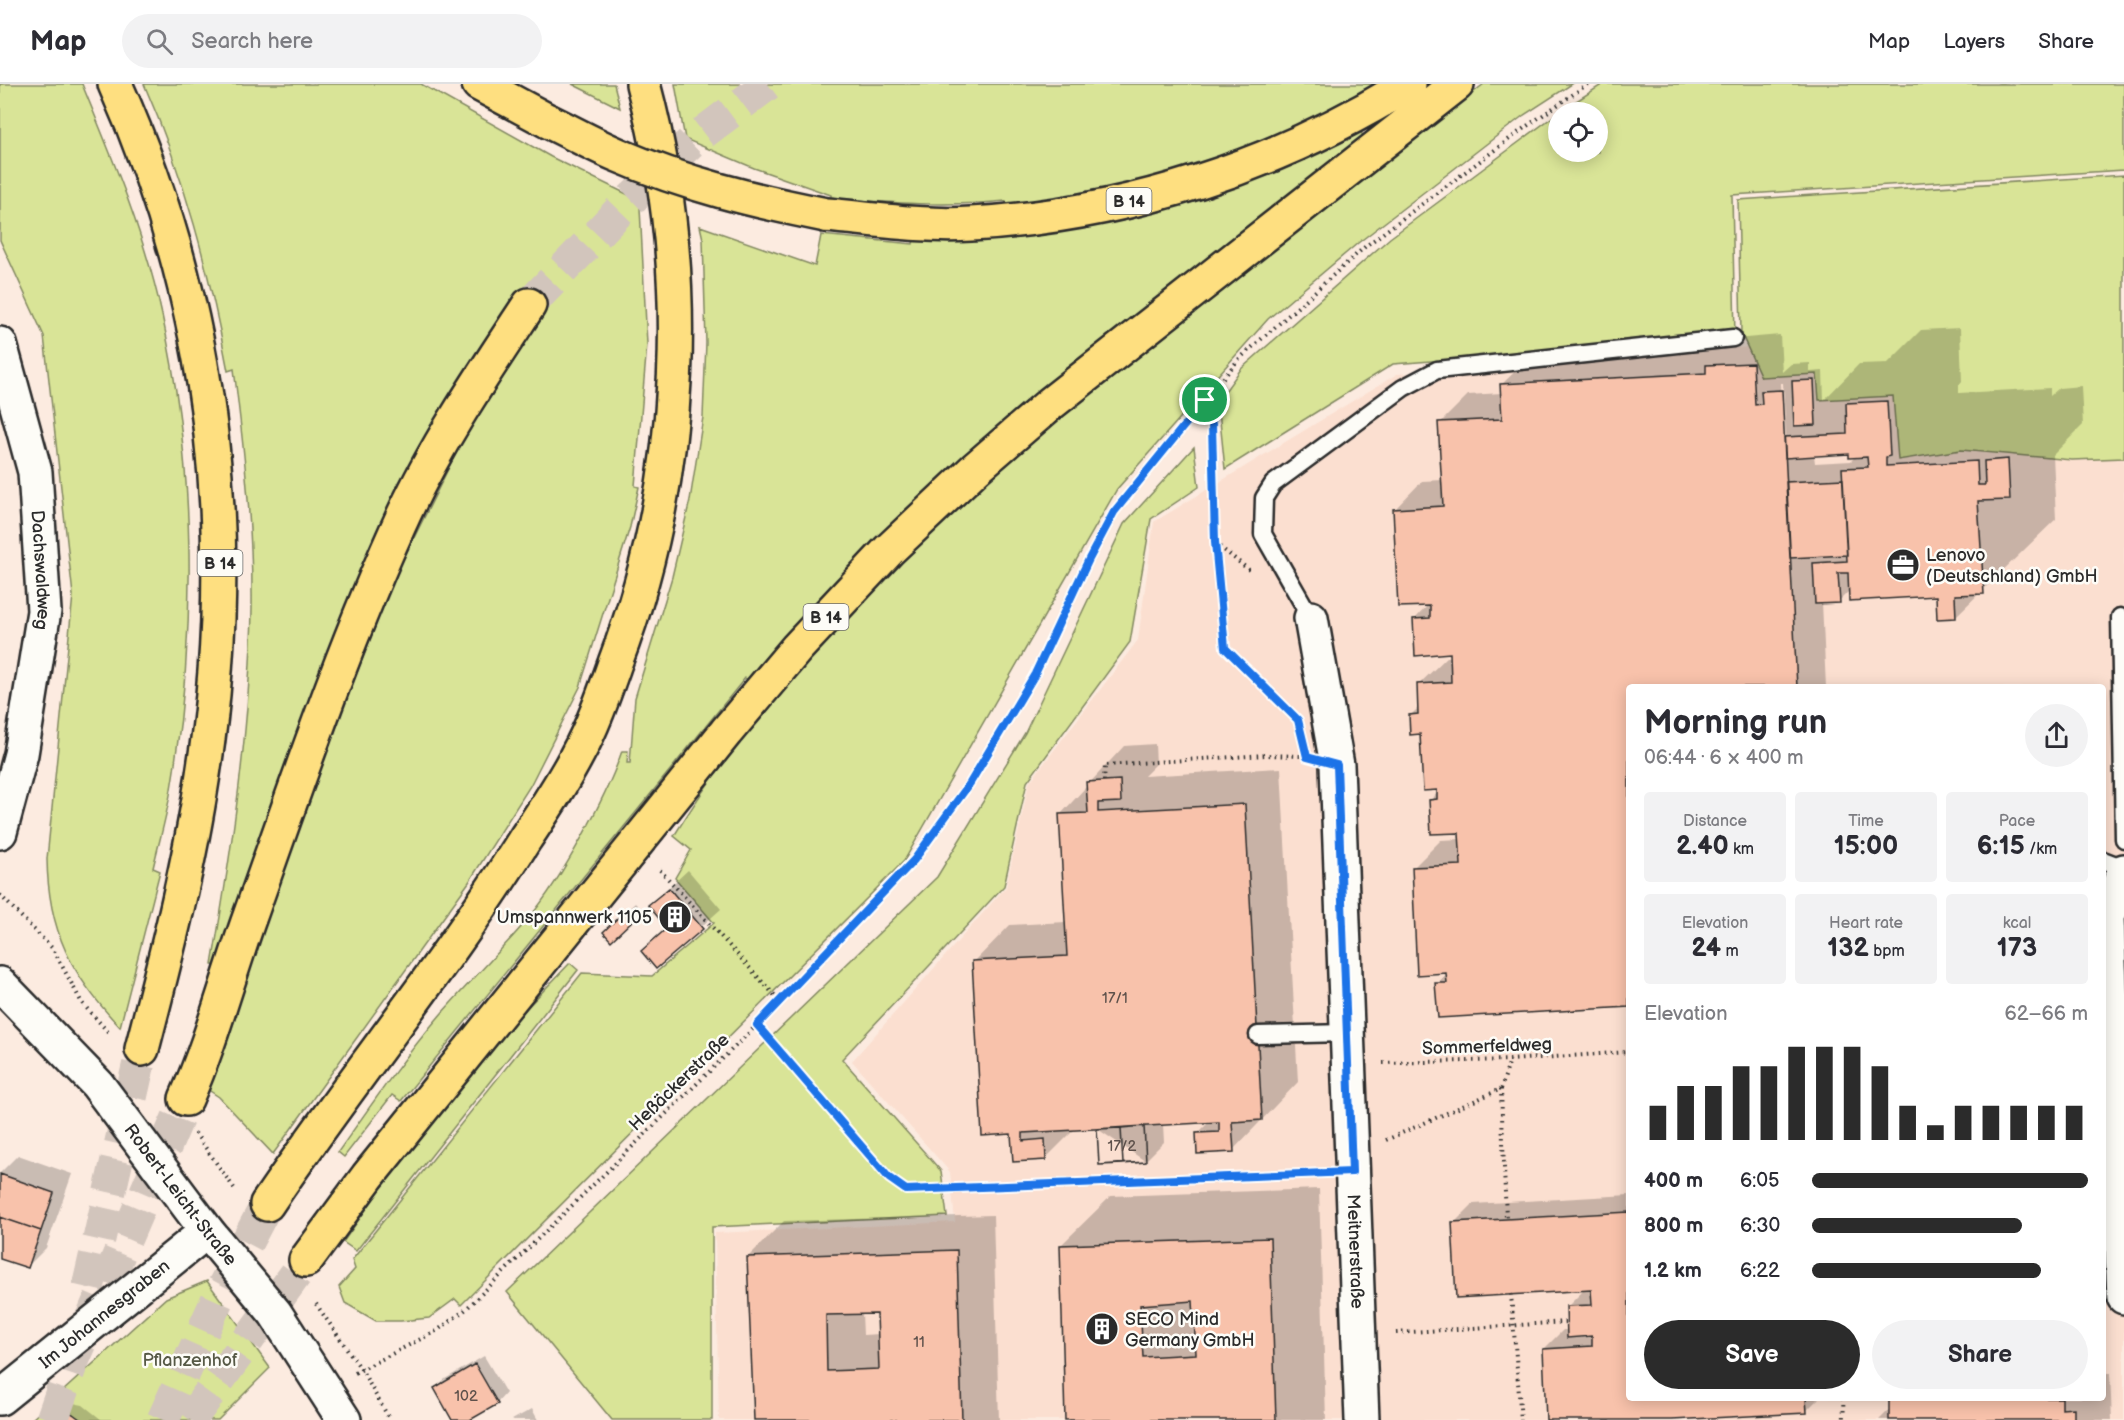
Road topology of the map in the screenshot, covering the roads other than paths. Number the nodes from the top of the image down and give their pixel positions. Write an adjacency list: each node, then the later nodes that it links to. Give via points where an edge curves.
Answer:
1 (115, 84): 18 (highway, B 14, via 167,221 186,288 201,353 218,502 220,577 210,720 187,863)
2 (479, 84): 4 (highway, B 14, bridge, via 619,156 705,187 826,215 969,224 1065,215 1220,176 1364,112)
3 (643, 84): 20 (highway, via 670,221 676,355 672,426 662,493 649,560 629,627 578,754 502,876)
4 (1408, 84)
5 (1457, 84): 22 (highway, B 14, via 1050,404 976,468 840,601 762,688 636,843 376,1166)
6 (530, 304): 19 (highway, via 483,375 405,512 356,626)
7 (1733, 338): 10 (lane, via 1437,370 1402,388 1273,484 1264,498 1263,534)
8 (0, 344): 11 (street, Dachswaldweg, via 34,472 44,611 21,754)
9 (2120, 617): 12 (lane)
10 (1311, 618): 17 (street, Meitnerstraße, via 1337,765)
11 (0, 832)
12 (2124, 839)
13 (2106, 861): 14 (lane)
14 (2124, 869): 23 (street, via 2107,917)
15 (0, 984): 21 (street, Robert-Leicht-Straße, via 98,1084)
16 (1258, 1035): 17 (lane)
17 (1346, 1049): 26 (street, Meitnerstraße)
18 (142, 1050)
19 (186, 1100)
20 (267, 1204)
21 (207, 1231): 24 (street, Im Johannesgraben); 25 (street, Robert-Leicht-Straße, via 275,1312)
22 (306, 1260)
23 (2124, 1297)
24 (0, 1398)
25 (344, 1420)
26 (1362, 1420)

